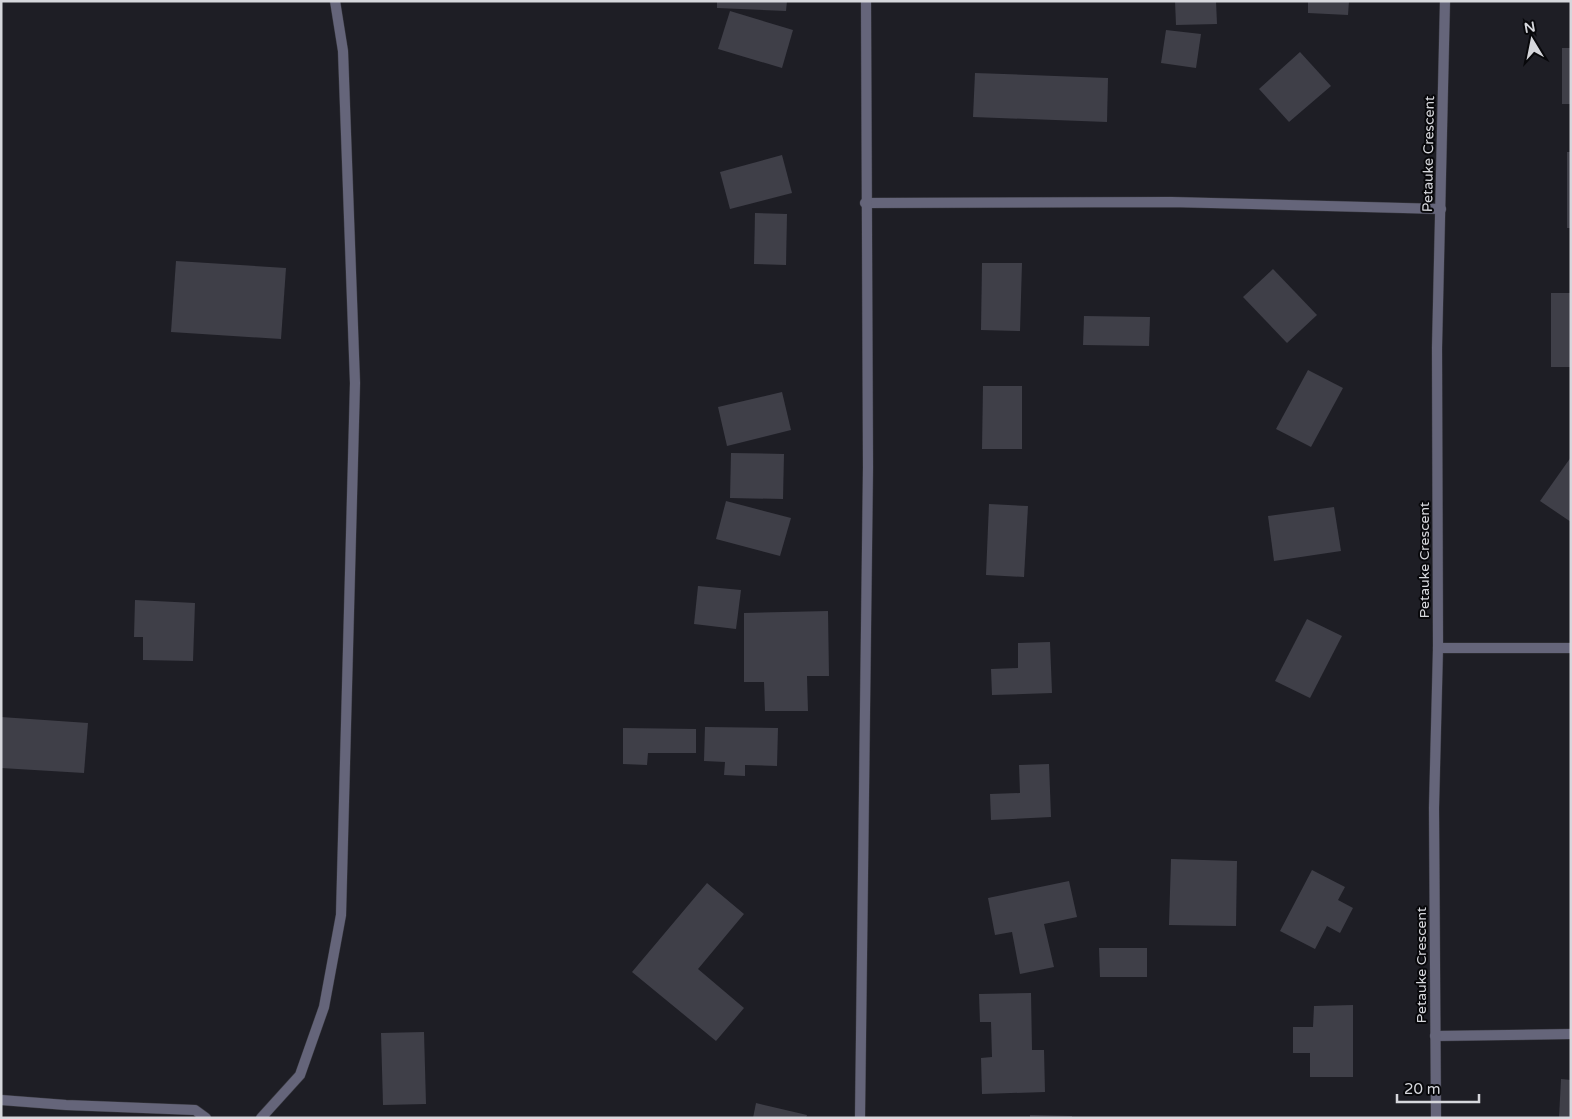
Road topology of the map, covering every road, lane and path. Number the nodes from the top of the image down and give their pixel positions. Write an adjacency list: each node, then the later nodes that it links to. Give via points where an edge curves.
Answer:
1 (335, 1): 12 (street, via 343,51 355,384 341,915 324,1007 300,1075)
2 (866, 1): 4 (street)
3 (1445, 1): 5 (street, Petauke Crescent)
4 (866, 203): 5 (street, via 1171,202); 13 (street, via 868,467)
5 (1440, 209): 6 (street, Petauke Crescent)
6 (1438, 648): 7 (street); 9 (street, Petauke Crescent, via 1434,808)
7 (1571, 648)
8 (1571, 1034): 9 (street)
9 (1435, 1036): 14 (street, Petauke Crescent)
10 (1, 1100): 11 (street, via 195,1110)
11 (206, 1118)
12 (261, 1118)
13 (860, 1118)
14 (1436, 1118)

